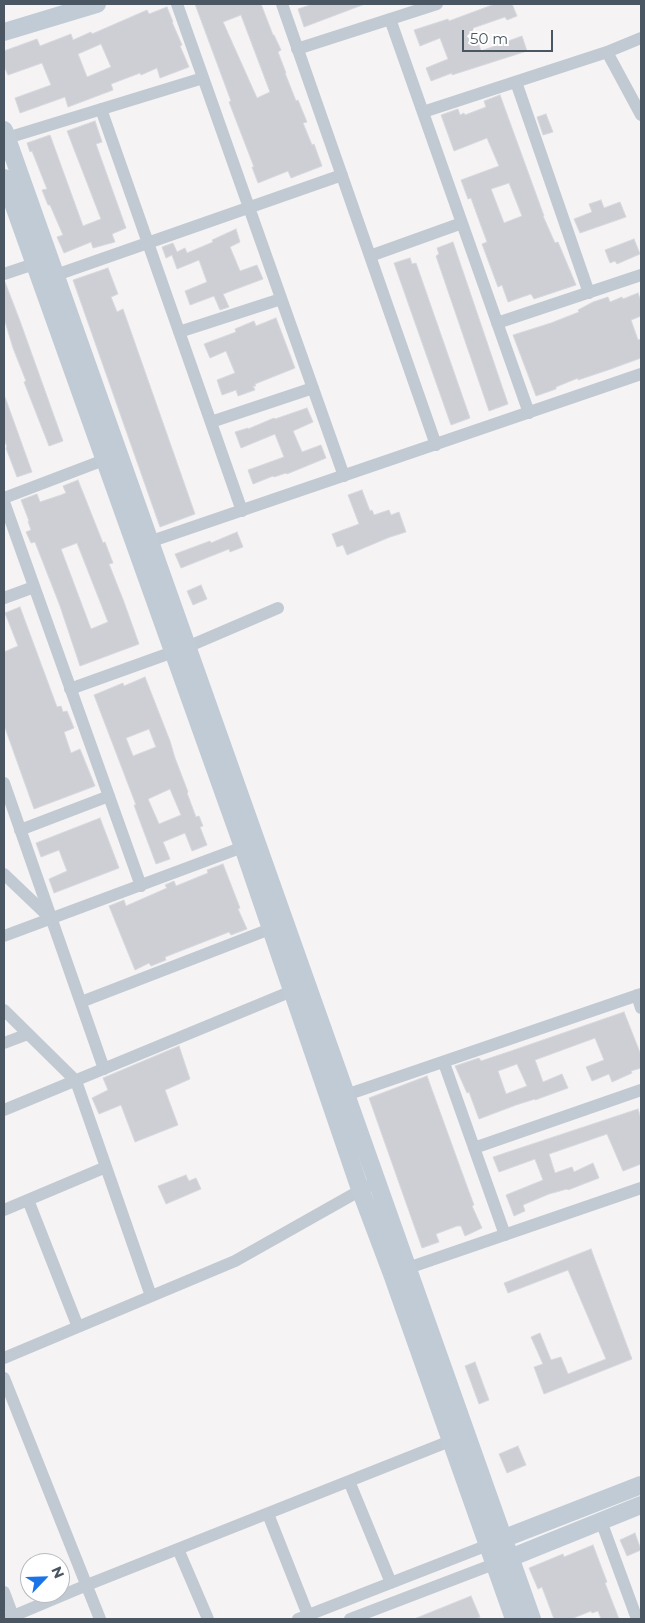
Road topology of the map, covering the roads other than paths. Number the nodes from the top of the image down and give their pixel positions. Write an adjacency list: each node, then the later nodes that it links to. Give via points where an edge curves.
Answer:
1 (97, 4): 5 (street)
2 (177, 4): 11 (street)
3 (282, 4): 9 (street)
4 (437, 4): 6 (street)
5 (70, 8): 7 (street)
6 (390, 19): 9 (street); 14 (street)
7 (4, 32)
8 (641, 38): 10 (street)
9 (298, 49): 17 (street)
10 (607, 52): 12 (street); 15 (street)
11 (203, 78): 13 (street); 19 (street)
12 (516, 82): 14 (street); 27 (street)
13 (101, 109): 16 (street); 21 (street)
14 (423, 112): 20 (street)
15 (641, 115)
16 (5, 134): 25 (street)
17 (342, 175): 19 (street); 22 (street)
18 (4, 178): 23 (street)
19 (249, 207): 21 (street); 28 (street)
20 (462, 222): 22 (street); 29 (street)
21 (148, 243): 25 (street); 30 (street)
22 (370, 256): 35 (street)
23 (34, 264): 24 (street); 36 (street)
24 (4, 274)
25 (56, 275): 41 (street)
26 (641, 275): 27 (street)
27 (589, 293): 29 (street)
28 (281, 299): 30 (street); 32 (street)
29 (497, 323): 33 (street)
30 (180, 332): 34 (street)
31 (641, 374): 33 (street)
32 (313, 388): 34 (street); 37 (street)
33 (529, 413): 35 (street)
34 (211, 422): 40 (street)
35 (436, 444): 37 (street)
36 (104, 460): 38 (street); 45 (street)
37 (344, 476): 40 (street)
38 (4, 498)
39 (4, 502): 42 (street)
40 (242, 511): 41 (street)
41 (149, 542): 45 (street)
42 (34, 586): 43 (street); 46 (street)
43 (4, 598)
44 (278, 608): 45 (street)
45 (180, 650): 46 (street); 50 (street); 66 (street)
46 (70, 689): 48 (street)
47 (4, 783): 49 (street)
48 (109, 796): 49 (street); 52 (street)
49 (20, 830): 53 (street)
50 (242, 847): 52 (street); 54 (street)
51 (4, 874): 53 (street)
52 (140, 886): 53 (street)
53 (51, 919): 55 (street); 58 (street)
54 (270, 929): 56 (street); 58 (street)
55 (4, 936)
56 (292, 991): 63 (street); 72 (street)
57 (640, 999): 62 (street)
58 (81, 1002): 63 (street)
59 (4, 1010): 60 (street)
60 (28, 1034): 61 (street); 64 (street)
61 (4, 1043)
62 (444, 1062): 66 (street); 68 (street)
63 (104, 1069): 64 (street)
64 (76, 1081): 67 (street); 69 (street)
65 (641, 1090): 68 (street)
66 (346, 1096): 70 (street)
67 (4, 1110)
68 (474, 1148): 75 (street)
69 (106, 1167): 73 (street); 77 (street)
70 (376, 1181): 72 (street); 76 (street)
71 (641, 1188): 75 (street)
72 (360, 1190): 77 (street, via 234,1261); 81 (street)
73 (28, 1200): 74 (street); 78 (street)
74 (4, 1210)
75 (505, 1236): 76 (street)
76 (408, 1268): 87 (street)
77 (152, 1296): 78 (street)
78 (78, 1327): 79 (street)
79 (4, 1358)
80 (4, 1378): 91 (street)
81 (450, 1441): 82 (street); 87 (street)
82 (349, 1482): 85 (street); 90 (street)
83 (641, 1486): 87 (street)
84 (641, 1505): 86 (street)
85 (268, 1514): 88 (street); 93 (street)
86 (601, 1521): 89 (street); 95 (street)
87 (495, 1542): 89 (street); 90 (street)
88 (178, 1549): 91 (street); 97 (street)
89 (502, 1561): 98 (street); 99 (street); 100 (street)
90 (391, 1583): 93 (street)
91 (87, 1585): 94 (street); 96 (street)
92 (4, 1592): 94 (street)
93 (303, 1617)
94 (10, 1618)
95 (638, 1618)
96 (100, 1619)
97 (208, 1619)
98 (350, 1619)
99 (514, 1619)
100 (532, 1619)

